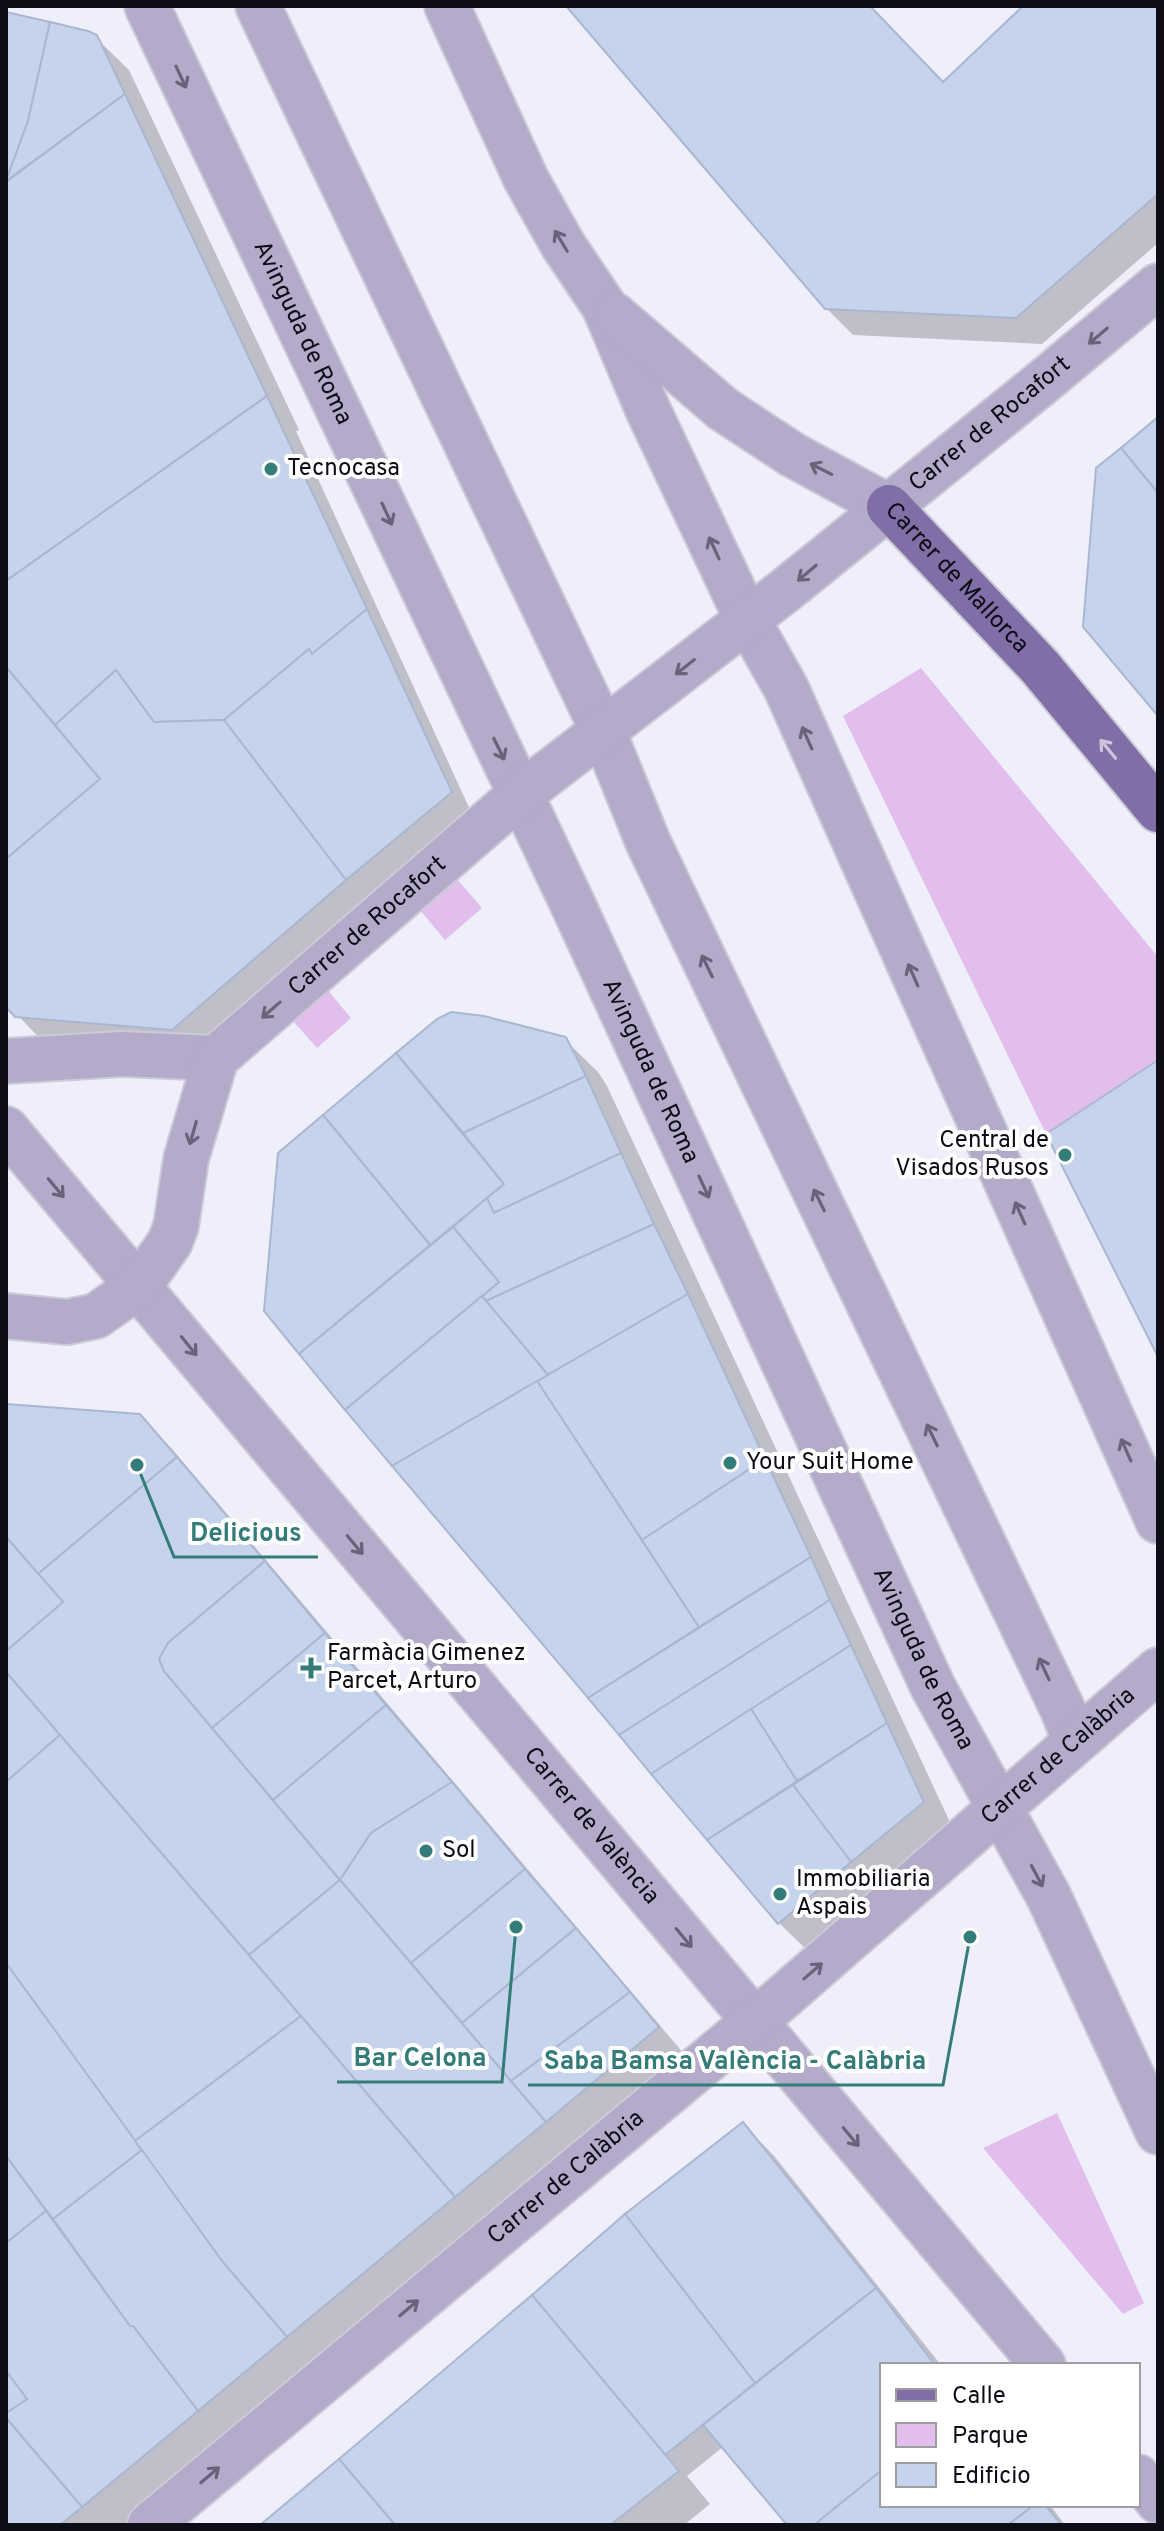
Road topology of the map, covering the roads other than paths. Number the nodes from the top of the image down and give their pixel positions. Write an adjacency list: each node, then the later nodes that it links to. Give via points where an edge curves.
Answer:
1 (147, 6): 9 (street, Avinguda de Roma, one-way to 9)
2 (258, 6): 8 (street)
3 (447, 6): 5 (street, one-way to 3, via 526,179)
4 (1158, 286): 6 (street, Carrer de Rocafort, one-way to 6)
5 (604, 306): 6 (street, Carrer de Mallorca, one-way to 5, via 793,455 723,409); 7 (street, one-way to 5)
6 (889, 507): 7 (street, Carrer de Rocafort, one-way to 7); 10 (main road, Carrer de Mallorca, one-way to 6, via 1040,667)
7 (747, 619): 8 (street, Carrer de Rocafort, one-way to 8); 16 (street, one-way to 7, via 786,688)
8 (603, 731): 9 (street, Carrer de Rocafort); 18 (street, one-way to 8, via 648,842)
9 (521, 794): 11 (street, Carrer de Rocafort, one-way to 11); 19 (street, Avinguda de Roma, one-way to 19, via 933,1687)
10 (1158, 810)
11 (216, 1058): 12 (street, via 122,1054); 14 (street, one-way to 14, via 186,1159 176,1226)
12 (6, 1061)
13 (6, 1129): 14 (street, Carrer de València, one-way to 14)
14 (140, 1285): 15 (street, via 96,1316 67,1322); 20 (street, Carrer de València, one-way to 20)
15 (6, 1316)
16 (1158, 1521)
17 (1158, 1670): 18 (street, Carrer de Calàbria)
18 (1075, 1741): 19 (street, Carrer de Calàbria)
19 (1000, 1807): 20 (street, Carrer de Calàbria, one-way to 19); 21 (street, Avinguda de Roma, one-way to 21, via 1049,1897)
20 (753, 2021): 22 (street, Carrer de València, one-way to 22); 25 (street, Carrer de Calàbria, one-way to 20)
21 (1158, 2132)
22 (1041, 2363)
23 (1140, 2479): 24 (street)
24 (1158, 2501)
25 (150, 2525)

